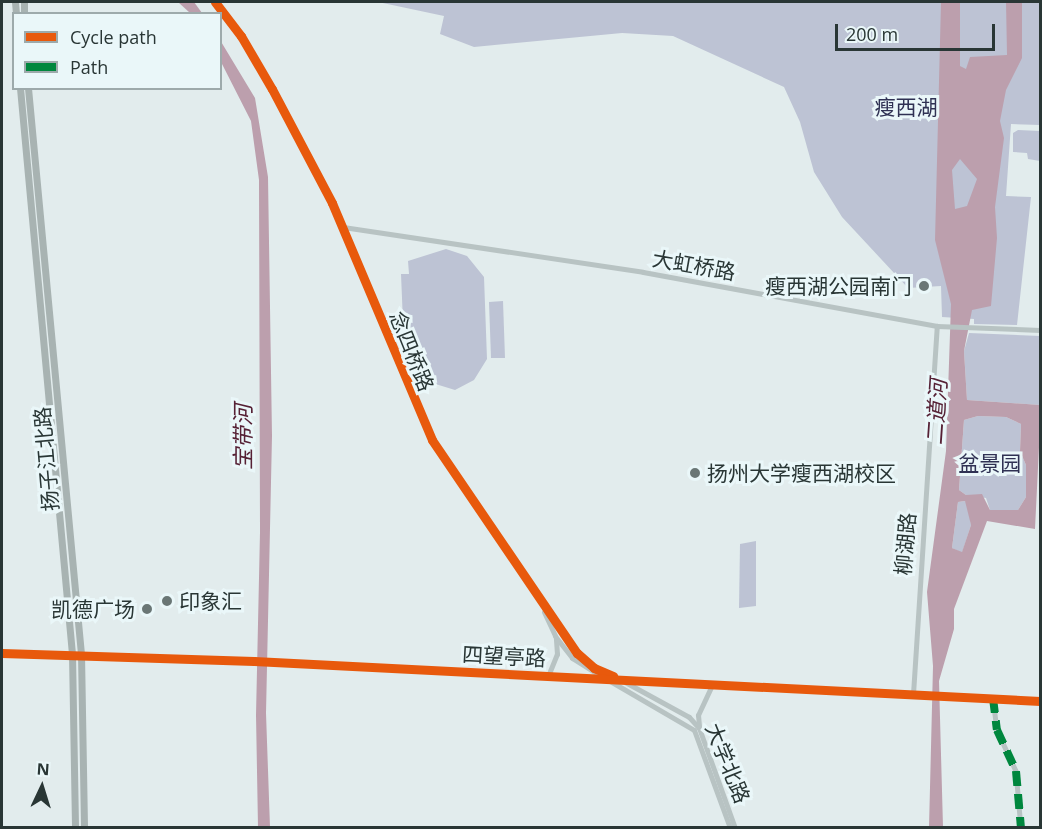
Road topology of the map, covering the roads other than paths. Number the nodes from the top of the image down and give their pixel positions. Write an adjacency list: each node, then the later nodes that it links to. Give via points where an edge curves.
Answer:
1 (215, 2): 4 (street, 念四桥路, via 241,36 272,89)
2 (20, 90): 10 (main road, 扬子江北路)
3 (28, 90): 11 (main road, 扬子江北路)
4 (343, 227): 5 (street, 大虹桥路, via 609,267); 7 (street, 念四桥路, via 432,440)
5 (937, 326): 6 (street, 大虹桥路); 16 (street, 柳湖路)
6 (1041, 330)
7 (537, 597): 8 (street, 念四桥路); 14 (street, 念四桥路, via 577,653 594,668)
8 (555, 636): 12 (street, via 557,654); 13 (street, 念四桥路, via 572,658)
9 (2, 653): 10 (street, 四望亭路)
10 (72, 654): 11 (street, 四望亭路); 20 (main road, 扬子江北路)
11 (81, 654): 12 (street, 四望亭路); 21 (main road, 扬子江北路)
12 (548, 676): 13 (street, 四望亭路)
13 (606, 679): 14 (street, 四望亭路); 22 (street, 大学北路, via 694,730)
14 (622, 681): 15 (street, 四望亭路); 19 (street, 大学北路, via 689,717)
15 (712, 685): 16 (street, 四望亭路); 19 (street, via 698,715)
16 (913, 694): 17 (street, 四望亭路)
17 (993, 698): 18 (street, 四望亭路); 24 (street, via 997,730 1016,771)
18 (1041, 701)
19 (699, 728): 23 (street, 大学北路)
20 (75, 828)
21 (84, 828)
22 (730, 828)
23 (735, 828)
24 (1021, 828)

